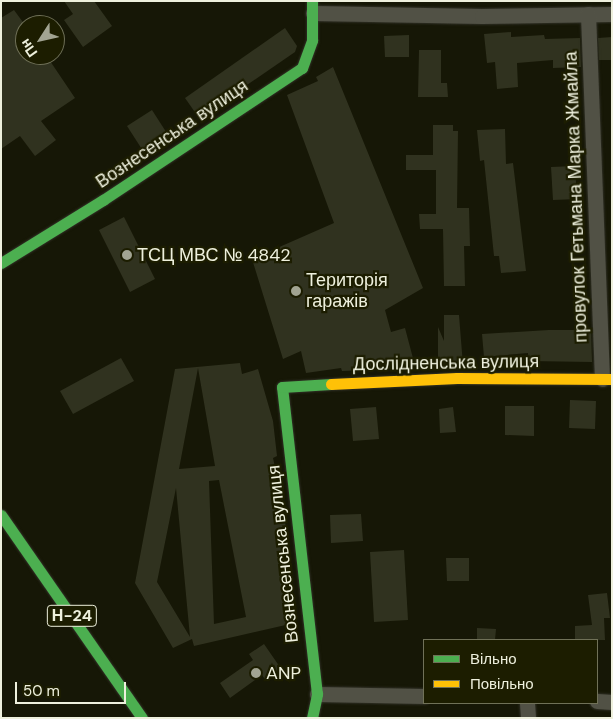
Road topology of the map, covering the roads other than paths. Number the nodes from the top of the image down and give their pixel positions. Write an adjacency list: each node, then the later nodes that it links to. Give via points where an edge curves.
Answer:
1 (313, 7): 2 (street); 4 (street, Вознесенська вулиця, via 312,40 302,68 103,200)
2 (588, 14): 3 (street); 5 (street, провулок Гетьмана Марка Жмайла)
3 (612, 14)
4 (1, 263)
5 (607, 379): 6 (street, Дослідненська вулиця, via 456,378)
6 (282, 386): 8 (street, Вознесенська вулиця)
7 (1, 515): 13 (street, Н-24)
8 (317, 694): 9 (street); 14 (street, Вознесенська вулиця)
9 (423, 696)
10 (598, 701): 11 (street)
11 (612, 702)
12 (527, 704): 15 (street)
13 (142, 718)
14 (312, 718)
15 (528, 718)

